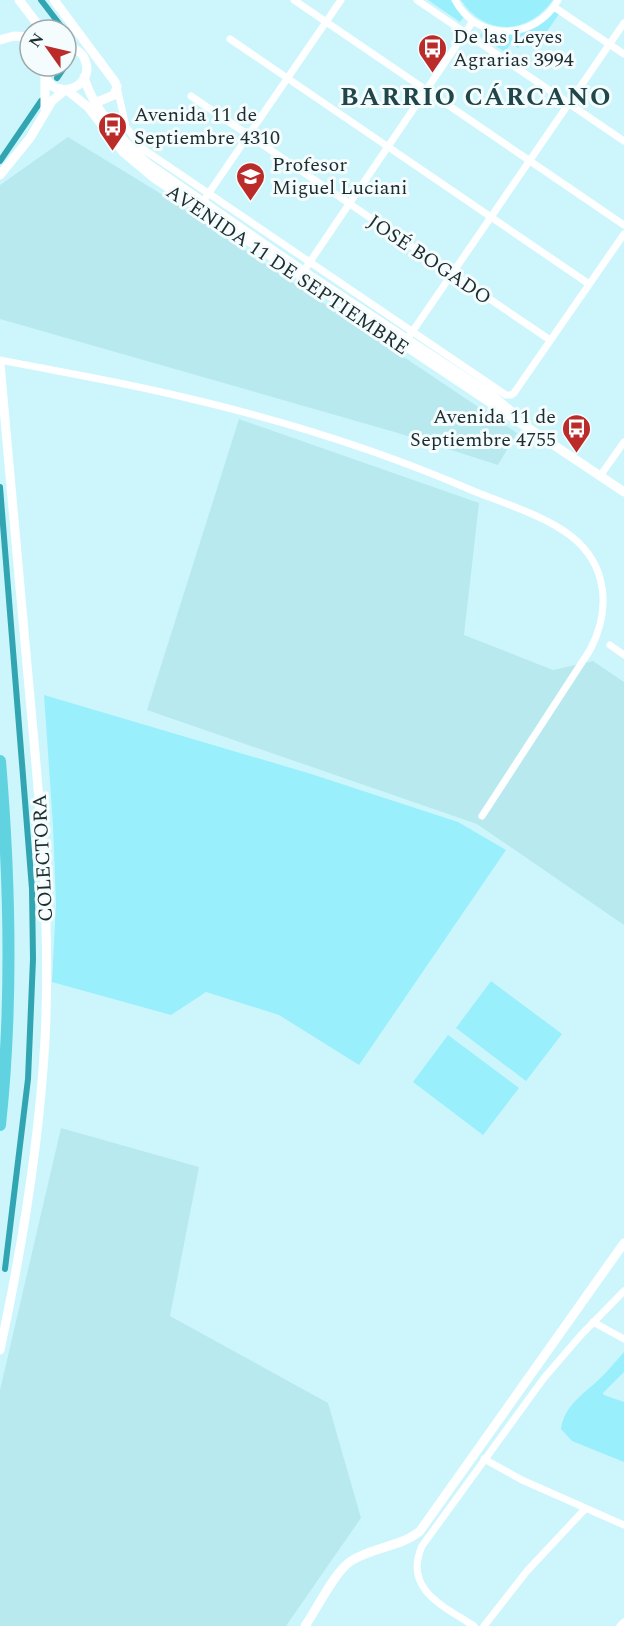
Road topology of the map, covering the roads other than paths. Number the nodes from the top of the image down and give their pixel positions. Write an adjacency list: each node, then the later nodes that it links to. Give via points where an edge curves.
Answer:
1 (20, 0): 8 (main road)
2 (54, 0): 23 (main road)
3 (294, 0): 10 (street)
4 (341, 0): 10 (street)
5 (417, 0): 12 (street)
6 (455, 0): 9 (street)
7 (556, 3): 9 (street, via 540,21 522,30 501,32); 16 (street)
8 (33, 18)
9 (473, 21): 12 (street)
10 (326, 22): 22 (street); 25 (street)
11 (624, 23): 16 (street)
12 (465, 33): 25 (street); 28 (street)
13 (18, 36): 15 (main road)
14 (230, 39): 22 (street)
15 (0, 40)
16 (609, 44): 18 (street); 28 (street)
17 (78, 51): 19 (main road, AVENIDA 11 DE SEPTIEMBRE, via 87,68)
18 (624, 54)
19 (84, 77): 24 (main road, via 77,86); 27 (main road, AVENIDA 11 DE SEPTIEMBRE)
20 (45, 78): 29 (main road)
21 (46, 78): 24 (main road, AVENIDA 11 DE SEPTIEMBRE, via 53,86)
22 (288, 78): 30 (street); 32 (street)
23 (117, 87): 27 (main road, via 110,98); 35 (street, via 126,127 138,144)
24 (66, 90): 29 (main road, via 52,101); 41 (main road, AVENIDA 11 DE SEPTIEMBRE, via 82,100 123,152 144,170)
25 (426, 90): 32 (street); 33 (street)
26 (190, 96): 30 (street, JOSÉ BOGADO)
27 (95, 103): 36 (main road, AVENIDA 11 DE SEPTIEMBRE, via 137,154)
28 (569, 104): 31 (street); 33 (street)
29 (44, 115): 34 (main road)
30 (247, 134): 35 (street); 37 (street, JOSÉ BOGADO)
31 (624, 141)
32 (388, 146): 37 (street); 38 (street)
33 (530, 161): 38 (street); 39 (street)
34 (0, 175)
35 (209, 192): 36 (street); 41 (street)
36 (202, 203): 41 (main road, AVENIDA 11 DE SEPTIEMBRE)
37 (349, 204): 41 (street); 42 (street, JOSÉ BOGADO)
38 (491, 217): 42 (street); 43 (street)
39 (624, 225)
40 (624, 234): 43 (street)
41 (304, 270): 44 (main road, AVENIDA 11 DE SEPTIEMBRE); 44 (street)
42 (452, 274): 44 (street); 45 (street, JOSÉ BOGADO)
43 (589, 284): 45 (street)
44 (408, 339): 45 (street, via 511,396); 47 (main road, AVENIDA 11 DE SEPTIEMBRE); 47 (main road, AVENIDA 11 DE SEPTIEMBRE, via 492,395)
45 (550, 340)
46 (0, 362): 54 (street, via 182,396 301,429 426,470 571,536 589,556 600,579 604,607 600,628 590,650); 60 (main road, COLECTORA, via 39,798 46,961 40,1112 16,1274)
47 (527, 428): 49 (main road, AVENIDA 11 DE SEPTIEMBRE)
48 (624, 442): 49 (street)
49 (600, 476): 50 (main road, AVENIDA 11 DE SEPTIEMBRE)
50 (624, 492)
51 (610, 645): 52 (street)
52 (624, 655)
53 (0, 761): 55 (highway, via 9,967)
54 (482, 816)
55 (0, 1125)
56 (624, 1243): 65 (main road, via 420,1530 346,1565)
57 (624, 1291): 58 (street)
58 (593, 1322): 59 (street); 61 (street, via 544,1378)
59 (624, 1339)
60 (0, 1350)
61 (484, 1459): 62 (street); 66 (street, via 427,1538 417,1560 418,1577 428,1594)
62 (585, 1509): 63 (street); 67 (street, via 527,1571)
63 (624, 1525)
64 (624, 1622): 68 (street)
65 (305, 1626)
66 (474, 1626)
67 (484, 1626)
68 (620, 1626)

